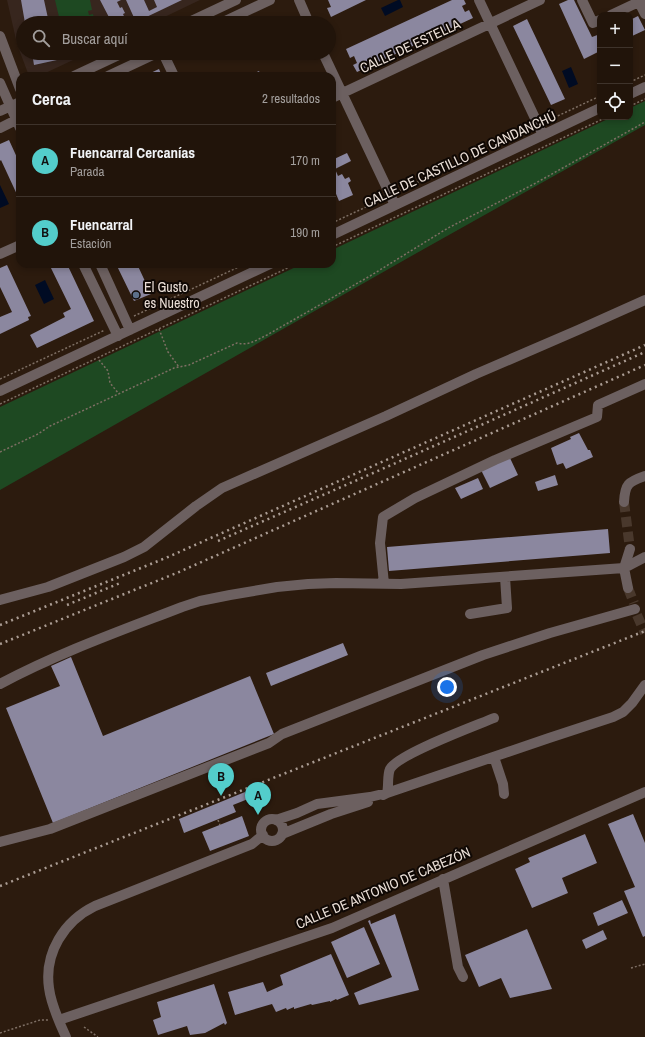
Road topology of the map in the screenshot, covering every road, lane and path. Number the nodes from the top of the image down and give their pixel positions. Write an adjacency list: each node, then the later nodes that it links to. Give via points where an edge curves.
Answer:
1 (236, 0): 10 (street)
2 (270, 0): 11 (street)
3 (299, 0): 12 (street)
4 (479, 0): 14 (street)
5 (540, 0): 14 (street, CALLE DE ESTELLA)
6 (582, 0): 13 (street, via 593,23)
7 (641, 1): 8 (street); 9 (street)
8 (617, 12)
9 (645, 14)
10 (202, 16)
11 (236, 16)
12 (306, 16)
13 (597, 21)
14 (490, 23): 30 (street, CALLE DE ESTELLA); 47 (street)
15 (0, 36): 25 (street)
16 (108, 60): 20 (street)
17 (142, 60): 21 (street)
18 (166, 60): 22 (street)
19 (326, 60): 23 (street)
20 (83, 72)
21 (117, 72)
22 (172, 72)
23 (332, 72)
24 (645, 75): 27 (path)
25 (16, 78)
26 (336, 80): 30 (street)
27 (633, 81)
28 (0, 83): 37 (street)
29 (645, 87): 31 (street)
30 (342, 93): 32 (street, CALLE DE ESTELLA); 50 (street)
31 (633, 93)
32 (336, 96)
33 (597, 97): 41 (path)
34 (645, 99): 36 (path)
35 (16, 104): 37 (street)
36 (633, 105)
37 (10, 107): 39 (street); 40 (street)
38 (597, 109): 47 (street, CALLE DE CASTILLO DE CANDANCHÚ)
39 (0, 111)
40 (16, 117)
41 (550, 120)
42 (601, 120): 53 (path)
43 (645, 122): 68 (path, via 534,184 448,228 250,344 237,343)
44 (16, 123): 45 (street)
45 (0, 128)
46 (531, 129): 48 (path)
47 (542, 135): 50 (street, CALLE DE CASTILLO DE CANDANCHÚ)
48 (396, 193)
49 (383, 199): 51 (path)
50 (395, 205): 52 (street, CALLE DE CASTILLO DE CANDANCHÚ)
51 (336, 221)
52 (336, 233)
53 (336, 245)
54 (16, 247): 55 (street)
55 (0, 254)
56 (86, 268): 66 (street)
57 (102, 268): 65 (street)
58 (236, 268): 62 (path)
59 (260, 268): 65 (street)
60 (288, 268): 64 (path)
61 (645, 300): 83 (street, via 222,488 144,547 124,557 48,587)
62 (133, 317)
63 (106, 329): 69 (path)
64 (159, 329): 68 (path, via 168,352); 73 (path)
65 (130, 330): 66 (street)
66 (118, 336): 71 (street)
67 (99, 360): 72 (path, via 108,371 110,383)
68 (179, 367): 72 (path)
69 (0, 380)
70 (645, 384): 81 (street, via 598,405 597,417 495,460 415,498 383,517 380,543)
71 (0, 391)
72 (119, 394): 74 (path)
73 (0, 404)
74 (0, 452)
75 (645, 476): 76 (street, via 630,483 625,489)
76 (624, 502)
77 (630, 549): 79 (street)
78 (645, 557): 79 (street)
79 (624, 568): 80 (street); 82 (street)
80 (505, 577): 81 (street); 85 (street, via 508,608)
81 (384, 584): 86 (street, via 308,584 200,601 59,655)
82 (628, 588)
83 (0, 600)
84 (635, 609): 98 (street, via 483,655 50,829)
85 (470, 614)
86 (0, 684)
87 (645, 684): 89 (street, via 632,703 613,717)
88 (494, 718): 91 (street, via 420,749 394,764 390,770)
89 (494, 757): 91 (street); 92 (street)
90 (645, 792): 99 (street, CALLE DE ANTONIO DE CABEZÓN)
91 (387, 794): 94 (street, via 317,804); 96 (street)
92 (504, 794)
93 (218, 820): 95 (path)
94 (276, 820): 96 (street, via 282,824); 97 (street, via 270,819 264,823)
95 (220, 825)
96 (282, 834): 97 (street, via 274,840 268,840)
97 (264, 835): 103 (street, via 252,844 86,910 73,920 60,936 49,961 49,989)
98 (0, 842)
99 (443, 880): 102 (street, via 458,967); 103 (street, CALLE DE ANTONIO DE CABEZÓN, via 332,928)
100 (645, 964): 101 (path)
101 (631, 968)
102 (463, 977)
103 (59, 1020): 105 (path, via 40,1020); 106 (street)
104 (84, 1027): 107 (path)
105 (0, 1033)
106 (66, 1037)
107 (98, 1037)

